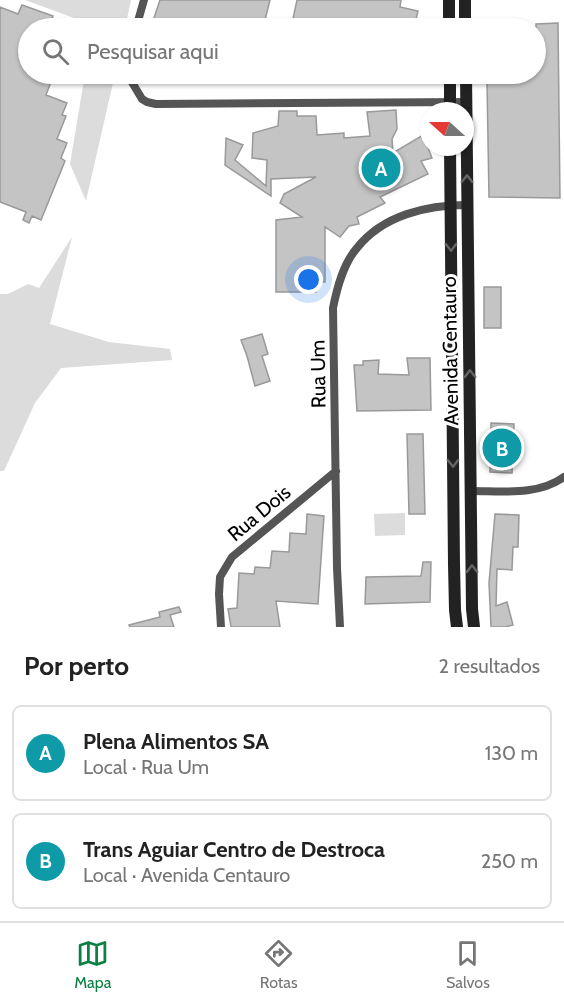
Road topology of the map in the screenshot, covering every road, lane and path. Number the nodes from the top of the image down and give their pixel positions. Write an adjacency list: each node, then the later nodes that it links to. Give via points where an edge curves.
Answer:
1 (144, 0): 4 (street)
2 (449, 0): 5 (street)
3 (465, 0): 6 (street)
4 (139, 18)
5 (449, 18)
6 (465, 18)
7 (133, 84): 12 (street, via 142,99 156,104)
8 (450, 84): 10 (street)
9 (466, 84): 11 (street, Avenida Centauro)
10 (450, 102)
11 (467, 102)
12 (420, 106)
13 (450, 156): 16 (street, Avenida Centauro)
14 (467, 156): 15 (street, Avenida Centauro, one-way to 14)
15 (467, 204): 16 (street, Rua Um); 19 (street, Avenida Centauro, one-way to 15)
16 (450, 205): 17 (street, Rua Um, via 400,216 381,226 357,248 339,282 333,308); 22 (street, Avenida Centauro, one-way to 22)
17 (336, 471): 20 (street, Rua Dois, via 232,557 220,578); 21 (street, Rua Um)
18 (564, 477): 19 (street, via 529,491)
19 (472, 491): 23 (street, Avenida Centauro, one-way to 19)
20 (221, 627)
21 (340, 627)
22 (457, 627)
23 (474, 627)

